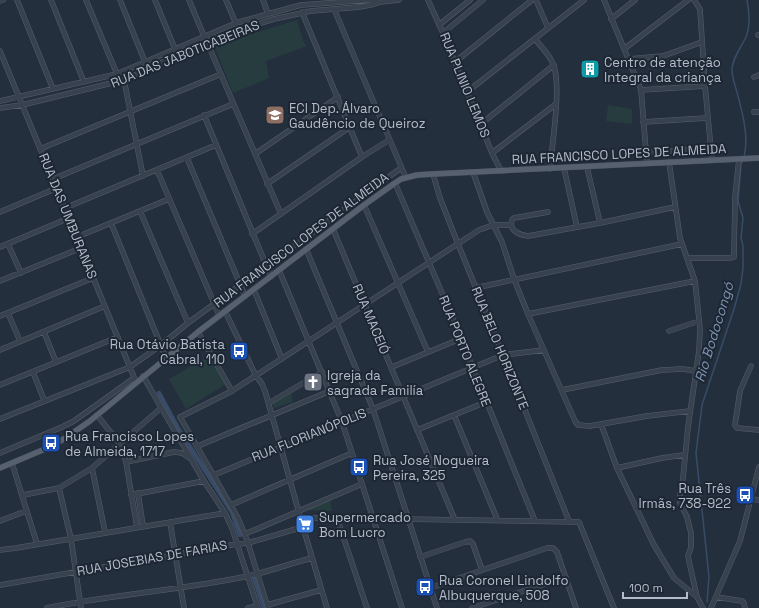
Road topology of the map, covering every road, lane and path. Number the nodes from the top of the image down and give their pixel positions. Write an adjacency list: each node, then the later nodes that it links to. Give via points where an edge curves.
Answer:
1 (3, 0): 22 (street)
2 (17, 0): 51 (street)
3 (51, 0): 49 (street)
4 (86, 0): 46 (street)
5 (120, 0): 43 (street)
6 (155, 0): 40 (street)
7 (189, 0): 35 (street)
8 (226, 0): 30 (street)
9 (262, 0): 28 (street)
10 (298, 0): 25 (street)
11 (399, 0): 24 (street)
12 (428, 0): 31 (street, RUA PLINIO LEMOS)
13 (470, 0): 31 (street)
14 (483, 0): 34 (street)
15 (532, 0): 44 (street)
16 (536, 0): 32 (street)
17 (584, 0): 32 (street)
18 (604, 0): 29 (street)
19 (635, 0): 29 (street)
20 (688, 0): 39 (street)
21 (694, 0): 38 (street, via 700,9)
22 (0, 1)
23 (332, 1): 24 (street, RUA DAS JABOTICABEIRAS); 25 (street, RUA DAS JABOTICABEIRAS)
24 (370, 2): 26 (street, RUA DAS JABOTICABEIRAS)
25 (301, 5): 28 (street, RUA DAS JABOTICABEIRAS)
26 (334, 10): 27 (street, RUA DAS JABOTICABEIRAS); 67 (street)
27 (302, 12): 33 (street, RUA DAS JABOTICABEIRAS); 55 (street)
28 (268, 14): 30 (street, RUA DAS JABOTICABEIRAS)
29 (612, 18): 39 (street)
30 (236, 23): 33 (street); 35 (street, RUA DAS JABOTICABEIRAS)
31 (439, 25): 34 (street, RUA PLINIO LEMOS)
32 (548, 28): 36 (street)
33 (238, 30): 37 (street, RUA DAS JABOTICABEIRAS)
34 (443, 33): 44 (street, RUA PLINIO LEMOS)
35 (204, 36): 40 (street, RUA DAS JABOTICABEIRAS)
36 (535, 39): 45 (street); 53 (street)
37 (207, 42): 47 (street); 48 (street, RUA DAS JABOTICABEIRAS)
38 (702, 42): 42 (street, via 663,56); 50 (street)
39 (624, 48): 42 (street)
40 (175, 49): 43 (street, RUA DAS JABOTICABEIRAS)
41 (0, 51): 54 (street, RUA DAS UMBURANAS)
42 (629, 59): 52 (street)
43 (145, 62): 46 (street, RUA DAS JABOTICABEIRAS)
44 (455, 62): 53 (street, RUA PLINIO LEMOS)
45 (554, 65): 58 (street); 65 (street)
46 (117, 74): 49 (street, RUA DAS JABOTICABEIRAS)
47 (221, 74): 57 (street); 61 (street)
48 (124, 80): 59 (street, RUA DAS JABOTICABEIRAS); 61 (street)
49 (84, 82): 51 (street, RUA DAS JABOTICABEIRAS)
50 (705, 86): 52 (street); 63 (street)
51 (54, 89): 54 (street, RUA DAS JABOTICABEIRAS)
52 (641, 90): 64 (street)
53 (467, 92): 65 (street, RUA PLINIO LEMOS)
54 (18, 97): 56 (street, RUA DAS JABOTICABEIRAS); 59 (street, RUA DAS UMBURANAS)
55 (338, 97): 66 (street); 74 (street)
56 (0, 101)
57 (233, 104): 62 (street); 74 (street)
58 (556, 104): 73 (street); 84 (street)
59 (22, 105): 60 (street, RUA DAS JABOTICABEIRAS); 70 (street, RUA DAS UMBURANAS)
60 (0, 108)
61 (130, 111): 68 (street); 70 (street)
62 (204, 115): 68 (street); 69 (street)
63 (707, 118): 64 (street); 71 (street)
64 (643, 122): 72 (street)
65 (481, 124): 73 (street, RUA PLINIO LEMOS)
66 (350, 127): 75 (street); 94 (street)
67 (389, 140): 75 (street); 83 (street)
68 (136, 143): 90 (street); 92 (street)
69 (216, 146): 76 (street); 111 (street)
70 (40, 149): 92 (street, RUA DAS UMBURANAS)
71 (711, 149): 72 (street); 79 (street)
72 (646, 152): 81 (street)
73 (492, 153): 87 (street, RUA PLINIO LEMOS)
74 (255, 154): 94 (street)
75 (362, 157): 103 (street)
76 (187, 158): 86 (street); 130 (street)
77 (759, 158): 78 (main road, RUA FRANCISCO LOPES DE ALMEIDA)
78 (741, 159): 79 (main road, RUA FRANCISCO LOPES DE ALMEIDA); 119 (street, via 735,198 734,255 730,258)
79 (712, 160): 80 (main road, RUA FRANCISCO LOPES DE ALMEIDA)
80 (669, 162): 81 (main road, RUA FRANCISCO LOPES DE ALMEIDA); 98 (street)
81 (647, 163): 82 (main road, RUA FRANCISCO LOPES DE ALMEIDA)
82 (586, 167): 85 (main road, RUA FRANCISCO LOPES DE ALMEIDA); 106 (street)
83 (402, 168): 91 (street); 121 (street)
84 (550, 168): 85 (main road, RUA FRANCISCO LOPES DE ALMEIDA); 87 (main road, RUA FRANCISCO LOPES DE ALMEIDA)
85 (564, 168): 109 (street)
86 (157, 170): 90 (street); 96 (street)
87 (501, 171): 88 (main road, RUA FRANCISCO LOPES DE ALMEIDA)
88 (473, 172): 89 (main road, RUA FRANCISCO LOPES DE ALMEIDA); 108 (street)
89 (433, 174): 91 (main road, RUA FRANCISCO LOPES DE ALMEIDA); 114 (street, RUA BELO HORIZONTE)
90 (143, 176): 99 (street)
91 (406, 178): 93 (main road, RUA FRANCISCO LOPES DE ALMEIDA)
92 (53, 179): 95 (street, RUA DAS UMBURANAS)
93 (395, 183): 97 (main road, RUA FRANCISCO LOPES DE ALMEIDA); 120 (street, RUA PORTO ALEGRE)
94 (267, 184): 103 (street)
95 (57, 188): 99 (street, RUA DAS UMBURANAS); 101 (street)
96 (169, 199): 100 (street); 134 (street)
97 (364, 205): 110 (main road, RUA FRANCISCO LOPES DE ALMEIDA); 129 (street)
98 (675, 206): 106 (street); 115 (street)
99 (65, 208): 104 (street, RUA DAS UMBURANAS)
100 (140, 211): 105 (street); 144 (street)
101 (0, 212)
102 (548, 212): 107 (street, via 514,218)
103 (281, 214): 111 (street)
104 (69, 218): 112 (street, RUA DAS UMBURANAS); 113 (street)
105 (110, 223): 112 (street); 152 (street)
106 (600, 223): 109 (street)
107 (511, 224): 108 (street); 109 (street, via 516,232 528,236)
108 (493, 225): 114 (street, via 479,230); 126 (street, via 502,242)
109 (577, 227)
110 (333, 229): 118 (main road, RUA FRANCISCO LOPES DE ALMEIDA); 135 (street, RUA MACEIÓ)
111 (252, 234): 121 (street)
112 (77, 237): 117 (street, RUA DAS UMBURANAS)
113 (8, 244): 116 (street); 123 (street)
114 (458, 244): 120 (street); 131 (street, RUA BELO HORIZONTE)
115 (682, 244): 119 (street); 126 (street)
116 (0, 247)
117 (81, 248): 123 (street); 125 (street, RUA DAS UMBURANAS)
118 (306, 249): 122 (main road, RUA FRANCISCO LOPES DE ALMEIDA); 143 (street)
119 (688, 258): 128 (street)
120 (429, 262): 129 (street); 149 (street, RUA PORTO ALEGRE)
121 (266, 266): 124 (street); 130 (street)
122 (279, 270): 124 (main road, RUA FRANCISCO LOPES DE ALMEIDA); 151 (street)
123 (21, 273): 127 (street)
124 (271, 277): 132 (main road, RUA FRANCISCO LOPES DE ALMEIDA)
125 (93, 278): 136 (street, RUA DAS UMBURANAS); 138 (street)
126 (514, 279): 131 (street); 139 (street)
127 (0, 281)
128 (695, 281): 139 (street); 142 (street)
129 (399, 283): 135 (street); 155 (street)
130 (240, 286): 133 (street); 134 (street)
131 (475, 288): 156 (street, RUA BELO HORIZONTE)
132 (254, 290): 133 (main road, RUA FRANCISCO LOPES DE ALMEIDA); 158 (street)
133 (245, 296): 137 (main road, RUA FRANCISCO LOPES DE ALMEIDA)
134 (214, 304): 140 (street); 144 (street)
135 (365, 304): 143 (street); 162 (street, RUA MACEIÓ)
136 (105, 306): 146 (street); 148 (street, RUA DAS UMBURANAS)
137 (224, 311): 140 (main road, RUA FRANCISCO LOPES DE ALMEIDA); 168 (street)
138 (8, 313): 141 (street); 150 (street)
139 (528, 314): 154 (street)
140 (219, 315): 147 (main road, RUA FRANCISCO LOPES DE ALMEIDA)
141 (0, 316)
142 (699, 321): 145 (street); 164 (street)
143 (338, 322): 151 (street); 179 (street)
144 (188, 323): 152 (street)
145 (669, 331)
146 (44, 332): 150 (street); 159 (street)
147 (198, 332): 157 (main road, RUA FRANCISCO LOPES DE ALMEIDA); 172 (street)
148 (118, 337): 159 (street); 161 (street, RUA DAS UMBURANAS)
149 (460, 339): 155 (street); 163 (street, RUA PORTO ALEGRE)
150 (20, 341): 153 (street)
151 (309, 341): 158 (street); 166 (street)
152 (161, 345): 157 (street); 161 (street)
153 (0, 350)
154 (544, 350): 156 (street, RUA FLORIANÓPOLIS); 171 (street)
155 (428, 352): 162 (street)
156 (503, 355): 163 (street, RUA FLORIANÓPOLIS); 228 (street, RUA BELO HORIZONTE)
157 (166, 358): 167 (main road, RUA FRANCISCO LOPES DE ALMEIDA)
158 (282, 359): 168 (street)
159 (56, 362): 165 (street)
160 (751, 366): 190 (street, via 740,391 735,425 737,428)
161 (130, 367): 169 (street, RUA DAS UMBURANAS); 175 (street)
162 (392, 367): 174 (street, RUA MACEIÓ)
163 (472, 368): 174 (street, RUA FLORIANÓPOLIS); 176 (street, RUA PORTO ALEGRE)
164 (696, 371): 171 (street, via 662,370); 181 (street)
165 (33, 372): 170 (street); 175 (street)
166 (322, 372): 173 (street); 177 (street)
167 (143, 376): 169 (main road, RUA FRANCISCO LOPES DE ALMEIDA); 178 (street)
168 (256, 376): 172 (street); 177 (street, via 262,384)
169 (135, 380): 180 (street); 182 (main road, RUA FRANCISCO LOPES DE ALMEIDA)
170 (0, 385)
171 (562, 390): 188 (street, via 578,425)
172 (232, 391): 192 (street, via 180,417)
173 (330, 391): 183 (street); 187 (street)
174 (403, 396): 179 (street, RUA FLORIANÓPOLIS); 189 (street, RUA MACEIÓ)
175 (44, 400): 185 (street)
176 (486, 402): 184 (street); 226 (street, RUA PORTO ALEGRE)
177 (269, 404): 183 (street)
178 (161, 408): 191 (street); 197 (street)
179 (373, 409): 187 (street, RUA FLORIANÓPOLIS); 222 (street)
180 (86, 411): 186 (street); 194 (street, via 62,427)
181 (690, 411): 188 (street); 196 (street)
182 (97, 415): 186 (main road, RUA FRANCISCO LOPES DE ALMEIDA); 191 (street)
183 (272, 415): 192 (street); 193 (street)
184 (454, 415): 189 (street); 225 (street)
185 (0, 419)
186 (90, 421): 199 (main road, RUA FRANCISCO LOPES DE ALMEIDA, via 64,439)
187 (342, 422): 193 (street, RUA FLORIANÓPOLIS); 195 (street)
188 (601, 424): 203 (street)
189 (417, 430): 223 (street, RUA MACEIÓ)
190 (759, 430)
191 (120, 444): 198 (street); 202 (street)
192 (198, 446): 205 (street)
193 (280, 447): 205 (street, RUA FLORIANÓPOLIS); 206 (street)
194 (0, 453)
195 (352, 453): 206 (street); 208 (street)
196 (684, 455): 203 (street); 251 (street, via 679,499 691,533 688,561)
197 (193, 460): 198 (street, via 182,453 174,452); 207 (street)
198 (126, 462): 212 (street)
199 (12, 463): 201 (main road, RUA FRANCISCO LOPES DE ALMEIDA); 211 (street)
200 (759, 467): 204 (street)
201 (0, 468)
202 (92, 468): 209 (street); 232 (street)
203 (617, 468): 251 (street, via 670,572)
204 (758, 473): 213 (street)
205 (214, 475): 215 (street)
206 (289, 480): 215 (street); 217 (street)
207 (204, 481): 210 (street); 218 (street)
208 (362, 484): 217 (street); 221 (street)
209 (59, 488): 211 (street); 234 (street)
210 (138, 493): 212 (street); 229 (street)
211 (23, 495): 216 (street)
212 (131, 495): 230 (street)
213 (751, 499): 214 (street); 252 (street, via 740,541)
214 (759, 500)
215 (231, 505): 233 (street)
216 (26, 511): 224 (street); 236 (street)
217 (298, 511): 219 (street); 233 (street)
218 (225, 512): 227 (street); 237 (street)
219 (300, 518): 220 (street); 231 (street)
220 (337, 518): 221 (street); 262 (street)
221 (372, 518): 222 (street); 263 (street)
222 (408, 519): 223 (street); 240 (street)
223 (455, 520): 225 (street)
224 (0, 521)
225 (498, 521): 226 (street)
226 (535, 521): 228 (street)
227 (170, 522): 229 (street); 239 (street)
228 (569, 522): 267 (street, via 578,522)
229 (143, 526): 230 (street)
230 (137, 527): 232 (street)
231 (303, 527): 235 (street, RUA JOSEBIAS DE FARIAS); 241 (street)
232 (105, 532): 234 (street)
233 (244, 534): 235 (street)
234 (71, 539): 236 (street); 243 (street)
235 (248, 543): 237 (street, RUA JOSEBIAS DE FARIAS); 244 (street)
236 (37, 544): 238 (street)
237 (238, 544): 239 (street, RUA JOSEBIAS DE FARIAS); 245 (street)
238 (0, 550)
239 (175, 554): 243 (street, RUA JOSEBIAS DE FARIAS); 248 (street)
240 (420, 557): 242 (street, via 468,541 472,542); 249 (street)
241 (312, 558): 244 (street); 250 (street)
242 (482, 570): 246 (street, via 553,548 558,552); 249 (street)
243 (77, 571): 247 (street, RUA JOSEBIAS DE FARIAS); 253 (street)
244 (257, 573): 245 (street); 256 (street)
245 (246, 576): 248 (street); 255 (street)
246 (566, 577): 265 (street); 266 (street)
247 (0, 585)
248 (180, 587): 253 (street); 259 (street)
249 (430, 588): 264 (street)
250 (321, 590): 256 (street); 261 (street)
251 (697, 597): 268 (street)
252 (716, 597): 254 (street); 269 (street, via 742,601)
253 (80, 601): 257 (street); 258 (street)
254 (712, 606)
255 (257, 607): 260 (street)
256 (267, 607)
257 (47, 608)
258 (81, 608)
259 (184, 608)
260 (248, 608)
261 (327, 608)
262 (367, 608)
263 (402, 608)
264 (437, 608)
265 (472, 608)
266 (576, 608)
267 (614, 608)
268 (703, 608)
269 (745, 608)

